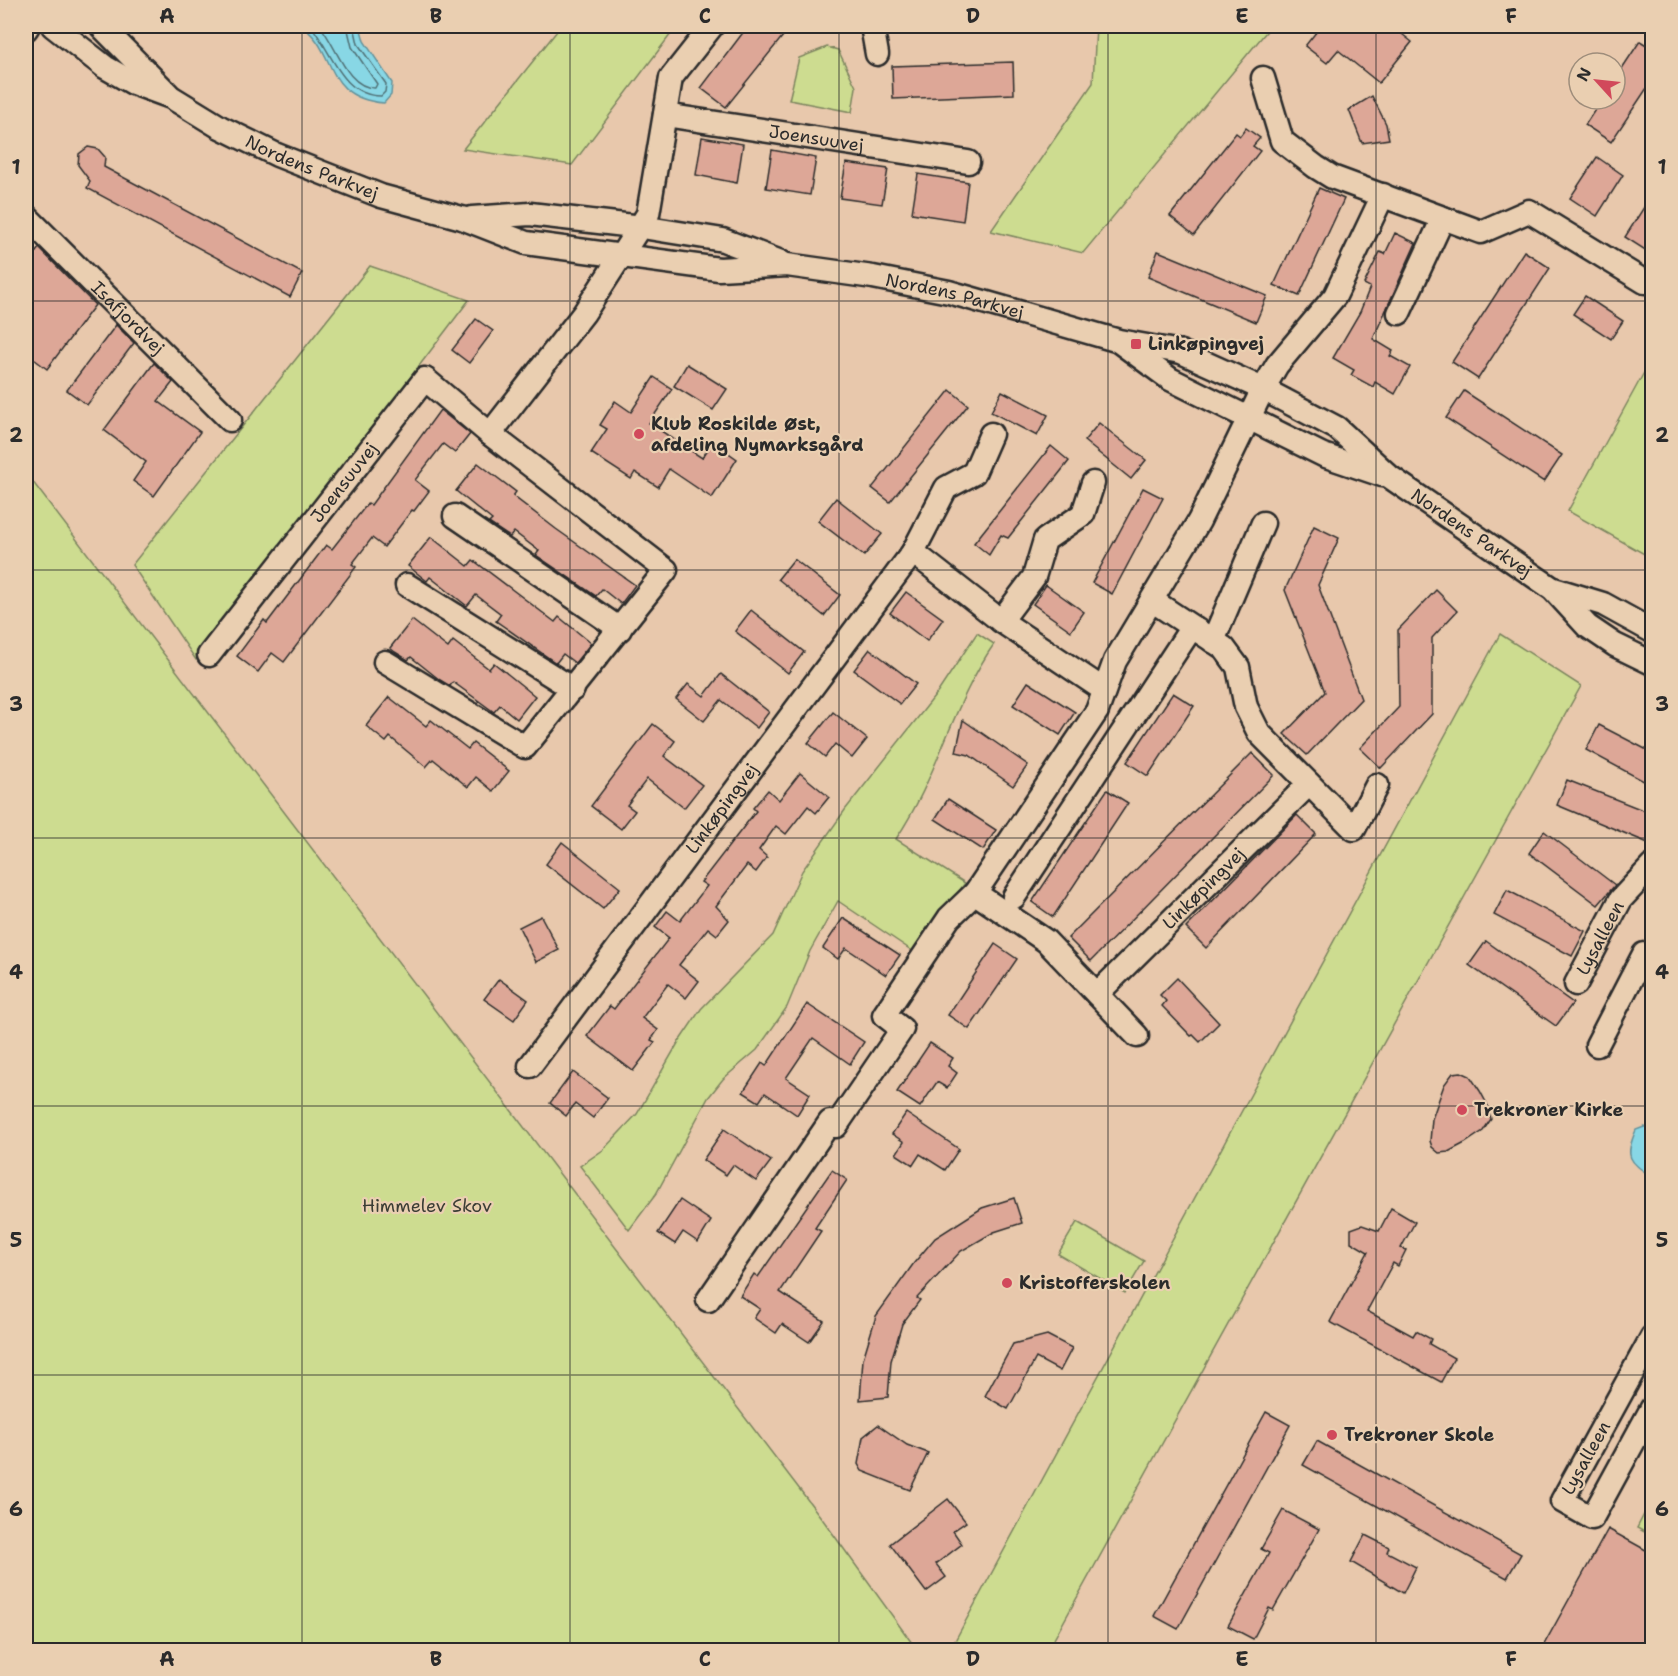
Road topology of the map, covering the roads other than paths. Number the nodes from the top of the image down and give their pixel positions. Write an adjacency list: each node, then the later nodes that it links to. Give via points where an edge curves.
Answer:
1 (53, 26): 7 (street, Nordens Parkvej, via 105,67)
2 (101, 26): 7 (street, Nordens Parkvej)
3 (712, 26): 8 (street, via 671,78)
4 (872, 26): 5 (street)
5 (877, 54)
6 (1263, 78): 10 (street, via 1282,141 1332,177)
7 (171, 97): 12 (street, Nordens Parkvej, via 220,127 288,160 381,196)
8 (665, 115): 9 (street, Joensuuvej); 14 (street, via 648,214)
9 (968, 162)
10 (1383, 195): 13 (street); 20 (street, via 1335,296 1277,365)
11 (26, 216): 22 (street, Isafjordvej)
12 (462, 218): 14 (street, Nordens Parkvej, via 530,214); 15 (street, Nordens Parkvej, via 526,243)
13 (1443, 218): 17 (street, via 1481,232 1529,211); 18 (street)
14 (642, 227): 15 (street); 16 (street, Nordens Parkvej, via 723,240)
15 (619, 257): 16 (street, Nordens Parkvej, via 719,269); 23 (street, via 584,313)
16 (787, 265): 19 (street, Nordens Parkvej, via 950,292)
17 (1645, 282)
18 (1399, 314)
19 (1119, 341): 20 (street, Nordens Parkvej, via 1181,352); 21 (street, Nordens Parkvej, via 1170,379)
20 (1263, 389): 21 (street); 25 (street, Nordens Parkvej, via 1337,428)
21 (1248, 416): 25 (street, Nordens Parkvej, via 1323,455); 32 (street, via 1199,521)
22 (230, 420)
23 (490, 434): 35 (street, Joensuuvej, via 666,570); 38 (street, Joensuuvej, via 424,379)
24 (991, 434): 29 (street, Linkøpingvej, via 974,473 946,488)
25 (1389, 477): 31 (street, Nordens Parkvej)
26 (1094, 483): 33 (street, via 1083,514 1046,540 1034,577)
27 (455, 516): 35 (street)
28 (1263, 523): 37 (street)
29 (913, 552): 33 (street); 53 (street, Linkøpingvej)
30 (407, 585): 41 (street)
31 (1553, 589): 36 (street, Nordens Parkvej, via 1603,604); 40 (street, Nordens Parkvej, via 1587,626)
32 (1154, 601): 34 (street); 42 (street, via 1115,661)
33 (1001, 621): 42 (street)
34 (1192, 627): 37 (street); 47 (street)
35 (620, 629): 41 (street, Joensuuvej)
36 (1653, 631)
37 (1213, 641): 43 (street, via 1224,648 1238,667 1246,707 1259,733)
38 (209, 655)
39 (385, 662): 41 (street, Joensuuvej, via 525,747)
40 (1653, 663)
41 (573, 689)
42 (1104, 690): 46 (street, via 1097,711)
43 (1309, 784): 44 (street, via 1354,829); 50 (street, Linkøpingvej)
44 (1377, 785)
45 (1653, 866): 49 (street, Lysalleen, via 1621,899)
46 (975, 893): 50 (street, via 1046,941); 54 (street, via 949,918 884,1015 902,1029 836,1126 830,1122)
47 (1014, 897)
48 (1653, 959): 52 (street, via 1644,954)
49 (1576, 984)
50 (1097, 994): 51 (street)
51 (1137, 1036)
52 (1597, 1044)
53 (530, 1066)
54 (708, 1300)
55 (1653, 1337): 56 (street, Lysalleen, via 1562,1501 1592,1518)
56 (1653, 1408)

